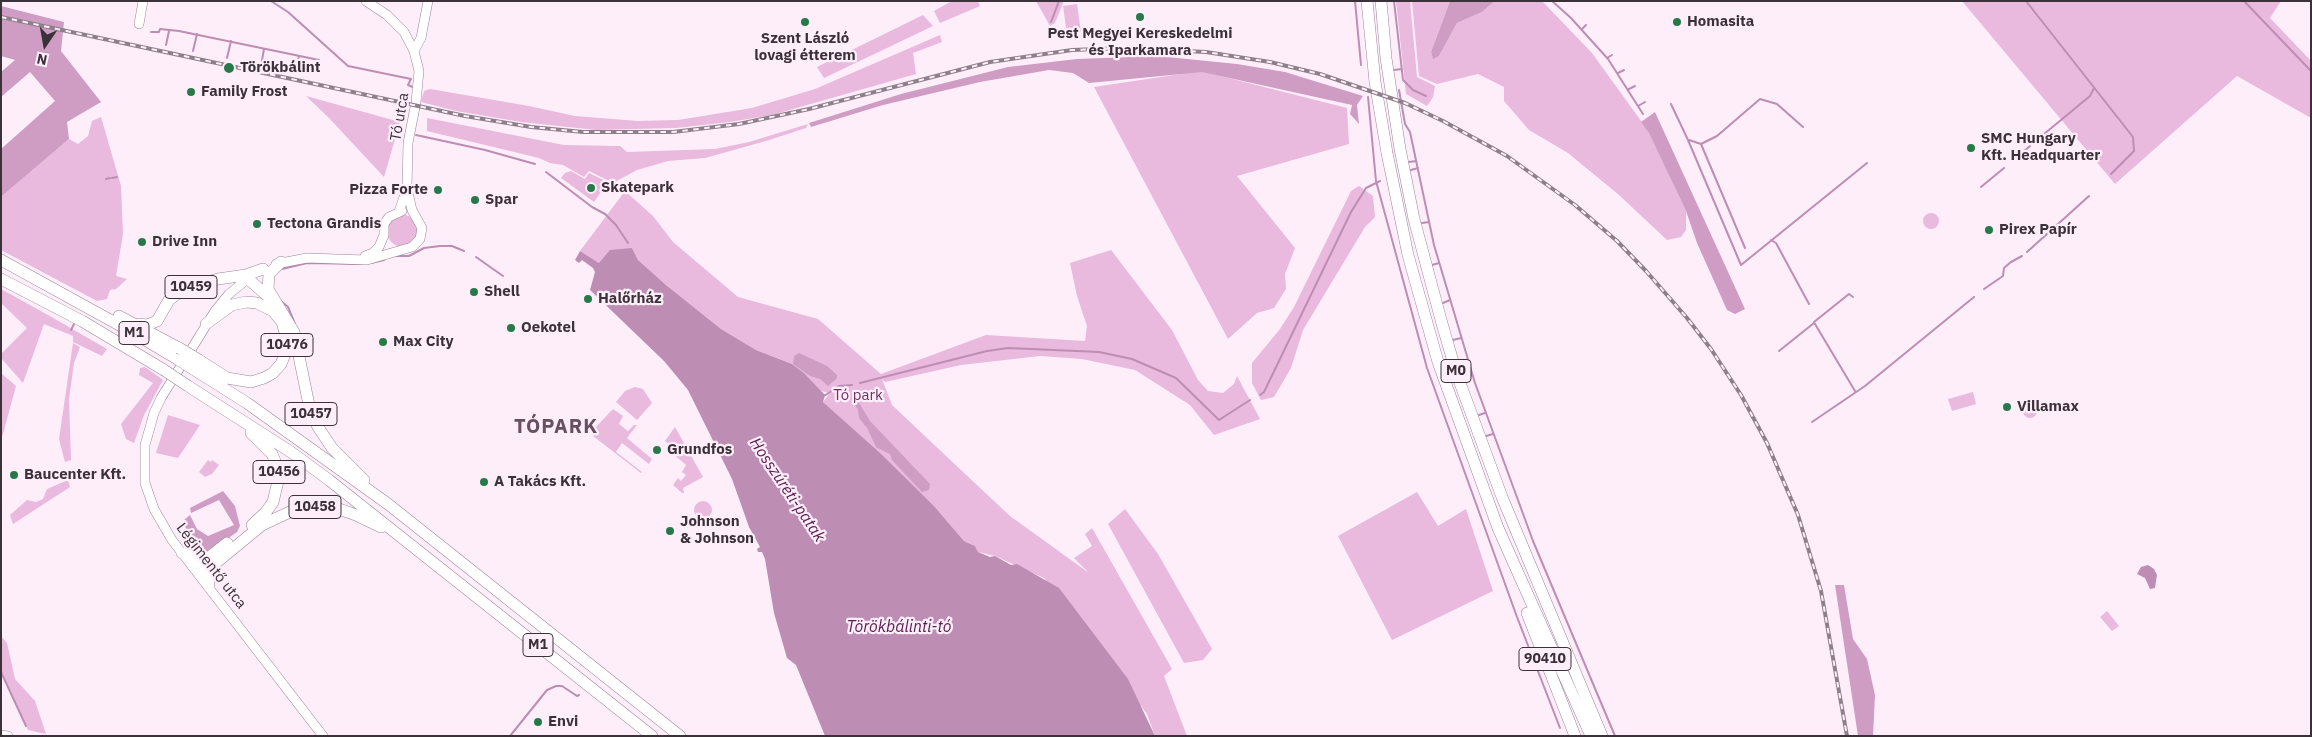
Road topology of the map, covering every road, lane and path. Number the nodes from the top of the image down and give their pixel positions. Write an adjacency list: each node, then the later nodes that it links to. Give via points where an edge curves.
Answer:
1 (143, 1): 6 (main road)
2 (366, 1): 7 (main road, via 398,25)
3 (428, 1): 7 (main road, via 421,38)
4 (1367, 1): 27 (highway, M0, via 1384,137 1408,255 1438,362)
5 (1381, 1): 41 (highway, M0, via 1386,58 1414,219 1456,372 1502,497)
6 (139, 24)
7 (414, 51): 8 (main road, Tó utca, via 419,84 408,143)
8 (407, 188): 9 (main road, Tó utca); 10 (main road, Tó utca)
9 (399, 212): 10 (main road, via 408,212); 11 (main road, via 386,220)
10 (416, 217): 12 (main road, via 421,226 420,239 412,248)
11 (384, 235): 12 (main road, via 389,244); 13 (main road, via 373,252)
12 (402, 250): 13 (main road, via 372,259)
13 (347, 258): 15 (main road, Légimentő utca)
14 (1, 260): 20 (highway, M1)
15 (281, 262): 16 (main road, Légimentő utca); 19 (highway, 10457, via 267,281)
16 (263, 269): 17 (main road, Légimentő utca); 21 (highway, 10459, via 184,290 169,300 154,323)
17 (247, 278): 19 (highway, 10457); 22 (main road, Légimentő utca, via 229,294)
18 (1, 279): 25 (highway, M1, bridge, via 85,323)
19 (275, 302): 26 (highway, 10457, via 294,332 306,399 318,427 339,456)
20 (92, 306): 21 (highway, 10476); 23 (highway, M1)
21 (133, 323): 23 (highway, 10476)
22 (206, 324): 24 (highway, 10476, via 232,305 258,304 280,318 286,333 287,349 277,369 251,382 227,378); 28 (main road, Légimentő utca, via 164,392 145,445 148,496 160,522)
23 (176, 352): 24 (highway, 10476, bridge)
24 (196, 364): 26 (highway, M1)
25 (192, 388): 29 (highway, M1, via 291,452); 30 (highway, 10456, via 261,441 275,459 279,473 276,496 266,512)
26 (388, 504): 38 (highway, M1)
27 (1498, 528): 33 (highway, 90410); 40 (highway, M0)
28 (182, 553): 30 (highway); 31 (main road, Légimentő utca)
29 (425, 554): 30 (highway, 10458, via 356,515 318,507 294,510 273,518); 37 (highway, M1)
30 (210, 562): 31 (highway, 10456); 32 (highway)
31 (198, 571): 32 (main road, Légimentő utca)
32 (209, 586): 36 (main road, Légimentő utca)
33 (1570, 730): 39 (highway, 90410)
34 (1, 735): 35 (main road)
35 (8, 736)
36 (323, 736)
37 (652, 736)
38 (680, 736)
39 (1575, 736)
40 (1591, 736)
41 (1602, 736)

